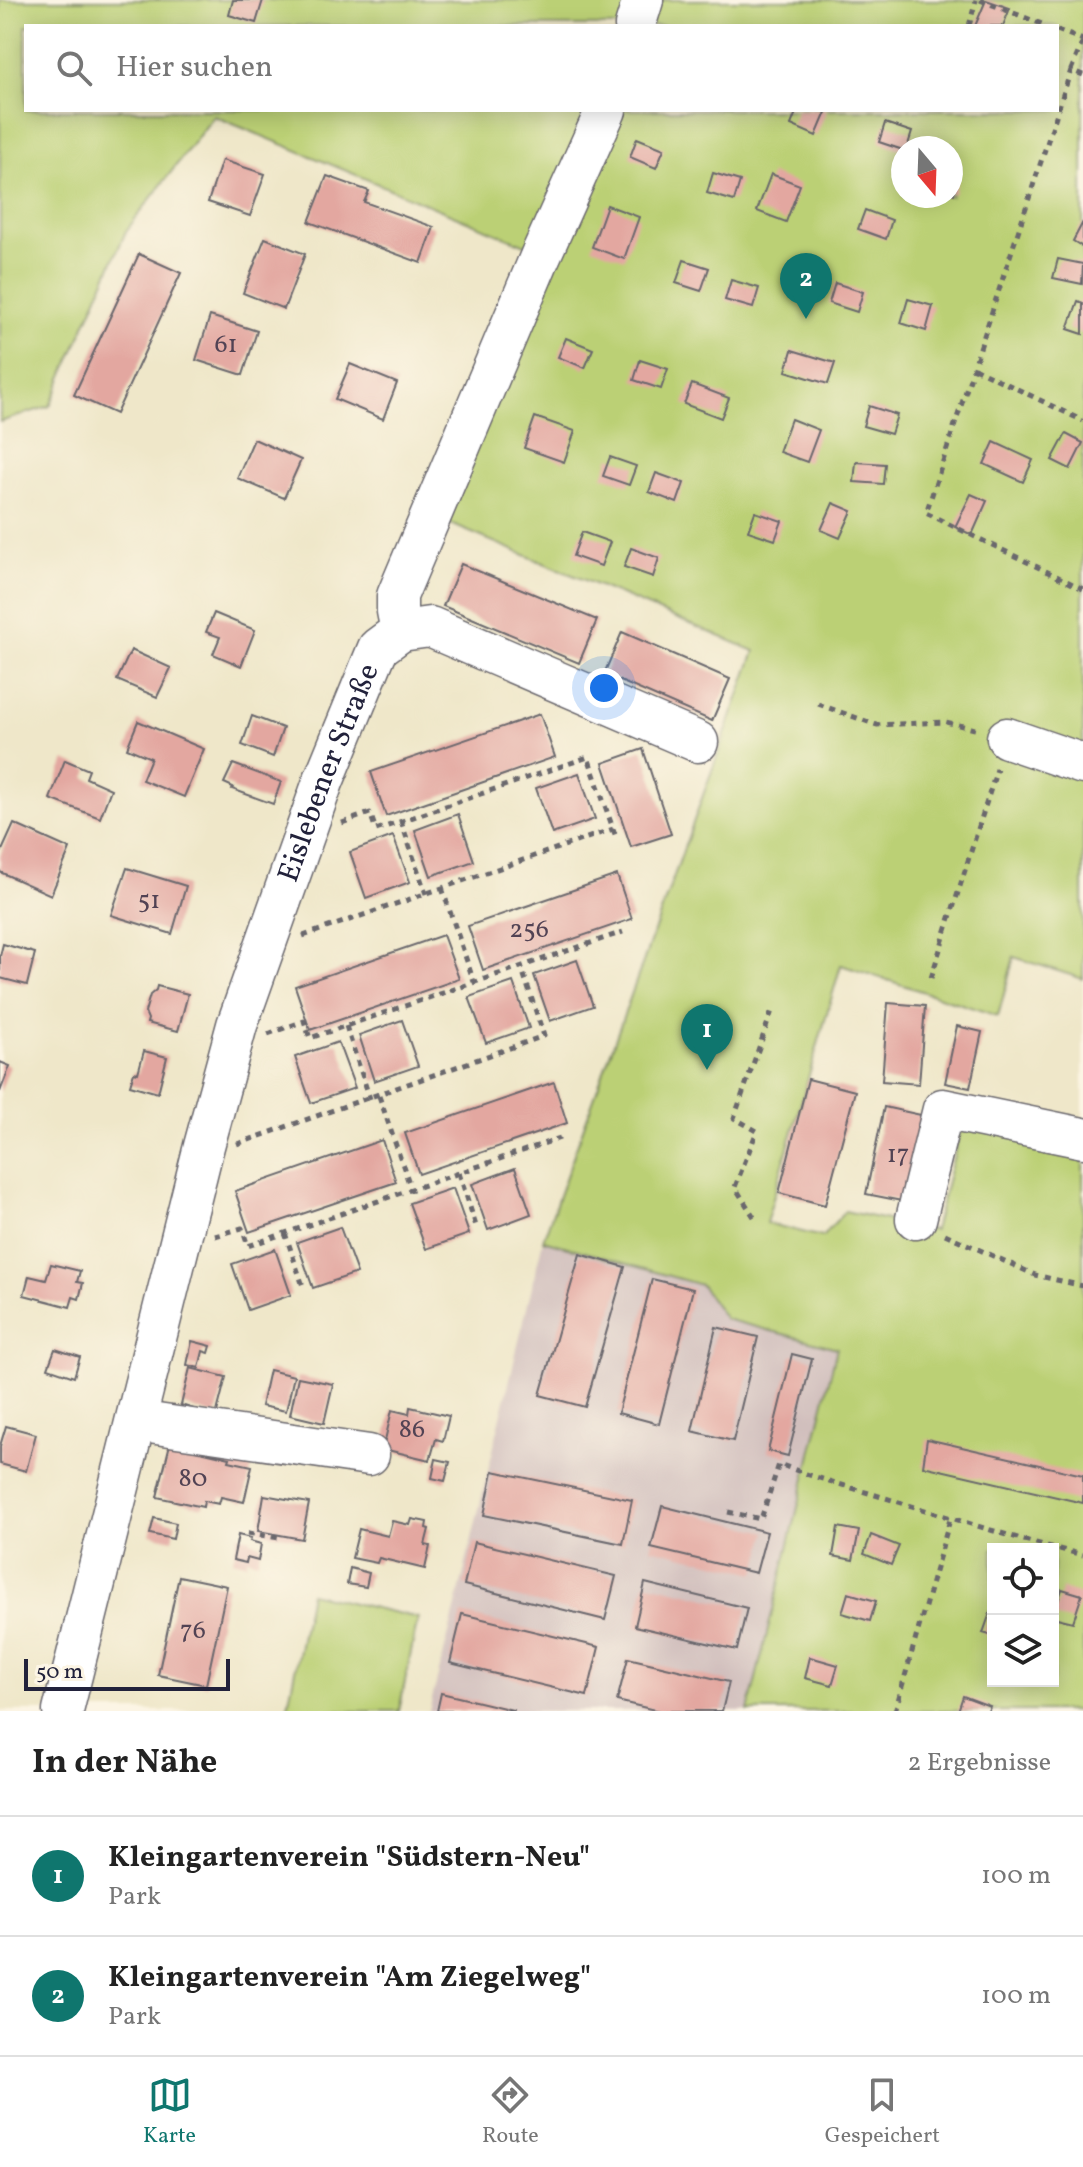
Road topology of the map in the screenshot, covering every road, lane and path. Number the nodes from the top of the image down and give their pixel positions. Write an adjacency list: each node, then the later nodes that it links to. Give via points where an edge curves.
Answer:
1 (643, 0): 3 (street)
2 (978, 0): 4 (path); 5 (path)
3 (636, 24)
4 (970, 24)
5 (1042, 24)
6 (1059, 31): 7 (path)
7 (1083, 40): 8 (path)
8 (1071, 70): 9 (path); 10 (path)
9 (1083, 75)
10 (1059, 107)
11 (605, 112): 16 (street, Eislebener Straße, via 397,596)
12 (1057, 112): 13 (path)
13 (974, 368): 14 (path); 15 (path, via 926,513)
14 (1083, 421)
15 (1083, 589)
16 (401, 631): 19 (street, via 430,627); 28 (street, Eislebener Straße, via 378,648)
17 (818, 704): 18 (path, via 877,725 946,722)
18 (1007, 738): 20 (street); 30 (path)
19 (698, 742)
20 (1083, 764)
21 (349, 821): 22 (path, via 370,813 376,830)
22 (401, 821): 23 (path, via 588,757); 26 (path)
23 (613, 829): 24 (path); 25 (path)
24 (617, 840)
25 (442, 888): 26 (path); 31 (path)
26 (426, 894): 28 (path, via 287,942)
27 (623, 932): 29 (path)
28 (268, 937): 39 (street, Eislebener Straße)
29 (521, 966): 31 (path); 35 (path, via 544,1036)
30 (931, 978)
31 (474, 982): 33 (path)
32 (773, 1008): 42 (path, via 734,1118 757,1131 735,1187)
33 (346, 1026): 34 (path, via 310,1038 304,1021); 36 (path)
34 (276, 1031)
35 (379, 1096): 36 (path); 41 (path)
36 (370, 1099): 39 (path, via 227,1148)
37 (560, 1138): 40 (path)
38 (1083, 1138): 43 (street, via 943,1109)
39 (204, 1146): 49 (street, Eislebener Straße)
40 (459, 1173): 41 (path); 44 (path)
41 (411, 1189): 45 (path)
42 (754, 1217)
43 (916, 1219): 47 (path, via 1035,1275)
44 (477, 1229)
45 (285, 1233): 46 (path, via 248,1246 242,1228); 48 (path)
46 (216, 1236)
47 (1083, 1286)
48 (304, 1289)
49 (136, 1421): 50 (street); 56 (street, Eislebener Straße)
50 (369, 1455)
51 (728, 1512): 52 (path, via 761,1519 779,1464)
52 (951, 1516): 55 (path); 57 (path)
53 (248, 1533): 54 (path)
54 (280, 1535)
55 (1083, 1555)
56 (63, 1711)
57 (895, 1711)

